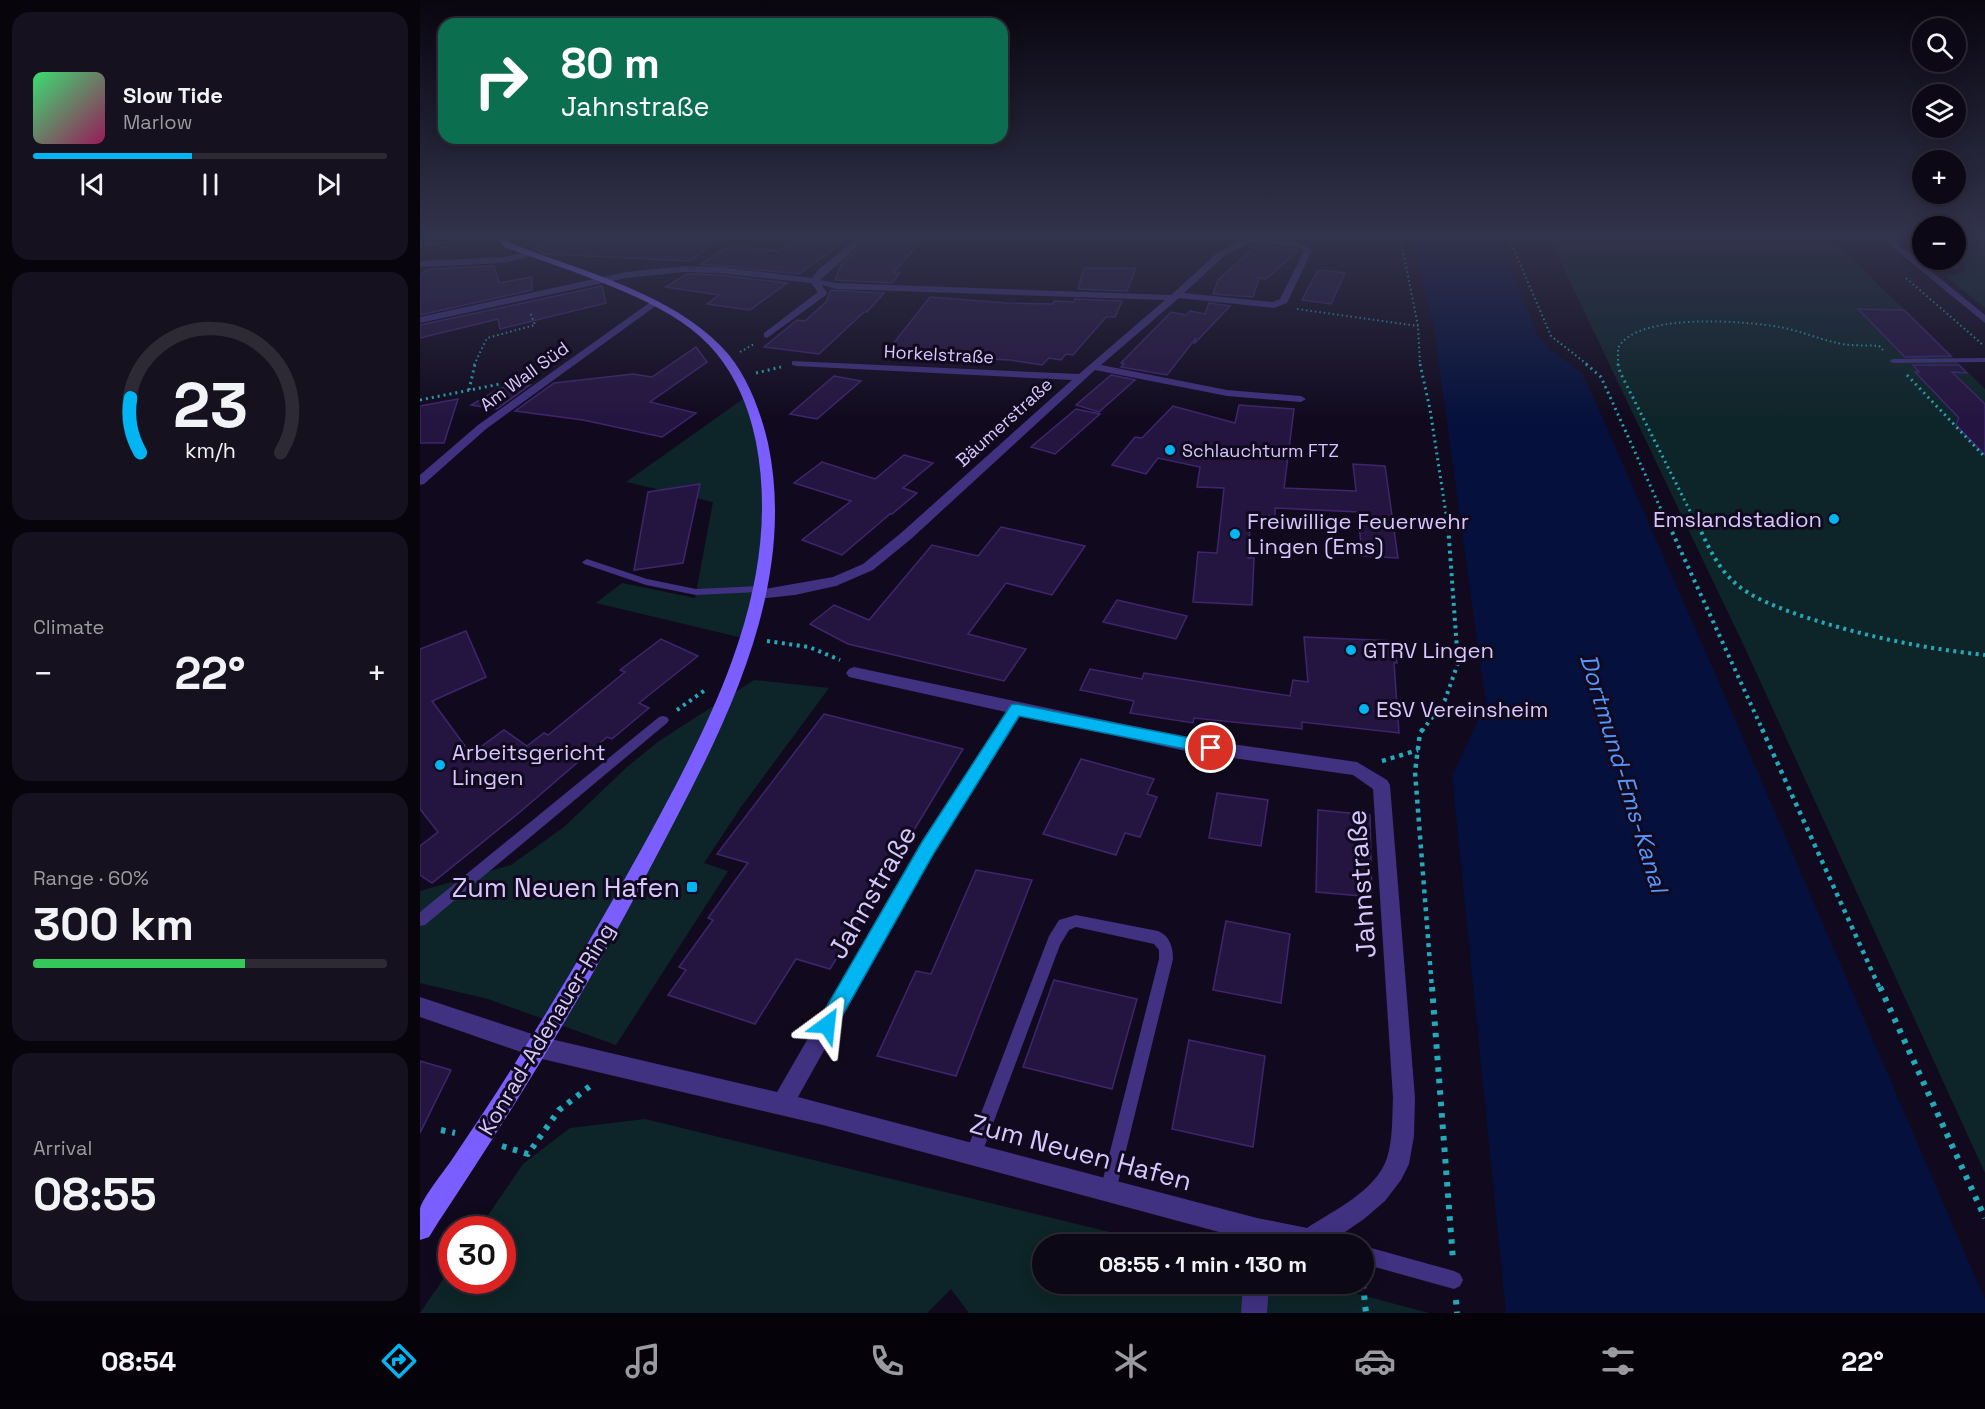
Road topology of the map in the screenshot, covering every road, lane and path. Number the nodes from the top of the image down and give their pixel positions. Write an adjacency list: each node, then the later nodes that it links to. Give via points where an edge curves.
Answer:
1 (524, 297): 14 (street)
2 (525, 297): 27 (path, via 535,325 487,338 474,366)
3 (636, 297): 12 (main road, Konrad-Adenauer-Ring)
4 (817, 297): 17 (street)
5 (1174, 297): 23 (street, Bäumerstraße)
6 (1189, 297): 13 (street)
7 (1286, 297): 13 (street)
8 (1412, 297): 16 (path)
9 (1534, 297): 50 (path, via 1560,347 1601,377)
10 (1928, 297): 18 (path)
11 (1957, 297): 15 (street)
12 (652, 305): 19 (main road, Konrad-Adenauer-Ring, via 684,320); 24 (street, Am Wall Süd)
13 (1274, 305): 16 (path)
14 (420, 320)
15 (1985, 320)
16 (1418, 326): 40 (path, via 1420,367 1447,517 1458,663 1445,700 1420,733)
17 (768, 335): 19 (path)
18 (1985, 347)
19 (728, 360): 26 (main road, Konrad-Adenauer-Ring)
20 (1985, 360): 21 (lane)
21 (1893, 361): 30 (path); 35 (path, via 1879,346 1843,344 1778,327 1719,322 1646,328 1629,334 1618,345 1616,357 1714,561 1737,585 1768,603 1883,640)
22 (796, 363): 25 (street, Horkelstraße); 26 (path)
23 (1094, 367): 25 (street, Bäumerstraße); 28 (street, via 1227,393)
24 (557, 373): 27 (path); 31 (street, Am Wall Süd, via 482,427)
25 (1081, 377): 33 (street, Bäumerstraße, via 868,567 836,581 795,590)
26 (738, 378): 33 (main road, Konrad-Adenauer-Ring, via 753,408 765,457 769,526)
27 (469, 390): 29 (path)
28 (1301, 399)
29 (420, 400)
30 (1985, 457)
31 (420, 481)
32 (587, 562): 33 (lane, via 645,582 696,592)
33 (758, 591): 34 (main road, Konrad-Adenauer-Ring)
34 (747, 639): 36 (main road, Konrad-Adenauer-Ring); 37 (path, via 808,647 843,662)
35 (1985, 655)
36 (736, 669): 39 (path); 44 (main road, Konrad-Adenauer-Ring, via 689,776 594,955)
37 (854, 673): 38 (street, Jahnstraße)
38 (1016, 709): 41 (street, Jahnstraße, via 1190,745); 46 (street, Jahnstraße, via 928,848)
39 (663, 720): 42 (lane)
40 (1418, 750): 41 (path); 55 (path, via 1415,772)
41 (1357, 769): 53 (street, Jahnstraße, via 1381,785 1404,1098 1402,1139 1394,1171 1373,1197)
42 (420, 920)
43 (420, 1007): 44 (street, Zum Neuen Hafen)
44 (538, 1047): 45 (street, Zum Neuen Hafen); 51 (main road, Konrad-Adenauer-Ring)
45 (618, 1067): 46 (street, Zum Neuen Hafen); 47 (path, via 559,1110)
46 (782, 1104): 48 (street, Zum Neuen Hafen)
47 (528, 1154)
48 (973, 1155): 49 (street, Zum Neuen Hafen); 49 (lane, via 1054,941 1064,925 1076,921 1158,938 1166,948 1166,959)
49 (1108, 1191): 52 (street, Zum Neuen Hafen)
50 (1985, 1218)
51 (420, 1228)
52 (1247, 1234)
53 (1329, 1234)
54 (1374, 1258): 55 (lane)
55 (1454, 1280)
56 (1255, 1294): 58 (street)
57 (1364, 1294): 59 (path)
58 (1254, 1313)
59 (1365, 1313)

